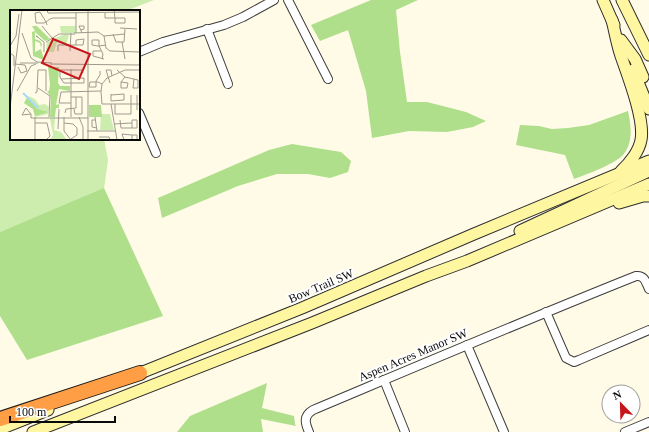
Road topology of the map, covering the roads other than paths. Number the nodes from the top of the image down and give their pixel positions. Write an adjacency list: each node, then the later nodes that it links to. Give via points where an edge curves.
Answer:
1 (274, 0): 6 (street, via 243,17)
2 (288, 0): 10 (street)
3 (603, 0): 5 (main road)
4 (622, 0): 9 (main road)
5 (612, 20): 7 (main road); 18 (main road, via 642,131 641,142 633,157)
6 (207, 30): 8 (street, via 163,42); 11 (street)
7 (621, 40): 12 (main road, via 635,59); 13 (main road)
8 (140, 52)
9 (649, 55)
10 (328, 79)
11 (228, 84)
12 (649, 89)
13 (649, 109)
14 (140, 115): 15 (street)
15 (156, 153)
16 (649, 160): 18 (main road, Bow Trail SW)
17 (649, 171): 22 (main road)
18 (617, 175): 27 (main road, Bow Trail SW, via 302,308)
19 (649, 184): 21 (main road)
20 (649, 196): 21 (main road, via 625,201 508,248)
21 (467, 261): 22 (main road)
22 (426, 276): 32 (main road)
23 (649, 289): 24 (street, Aspen Acres Manor SW, via 643,277 636,276)
24 (546, 312): 25 (street, via 566,358 574,362); 26 (street, Aspen Acres Manor SW)
25 (649, 330)
26 (467, 345): 28 (street, Aspen Acres Manor SW); 35 (street)
27 (140, 373): 29 (highway); 31 (main road, Bow Trail SW)
28 (384, 380): 33 (street, Aspen Acres Manor SW, via 309,413 306,416); 34 (street)
29 (0, 418)
30 (649, 422): 36 (street)
31 (0, 429)
32 (33, 432)
33 (309, 432)
34 (406, 432)
35 (504, 432)
36 (625, 432)

